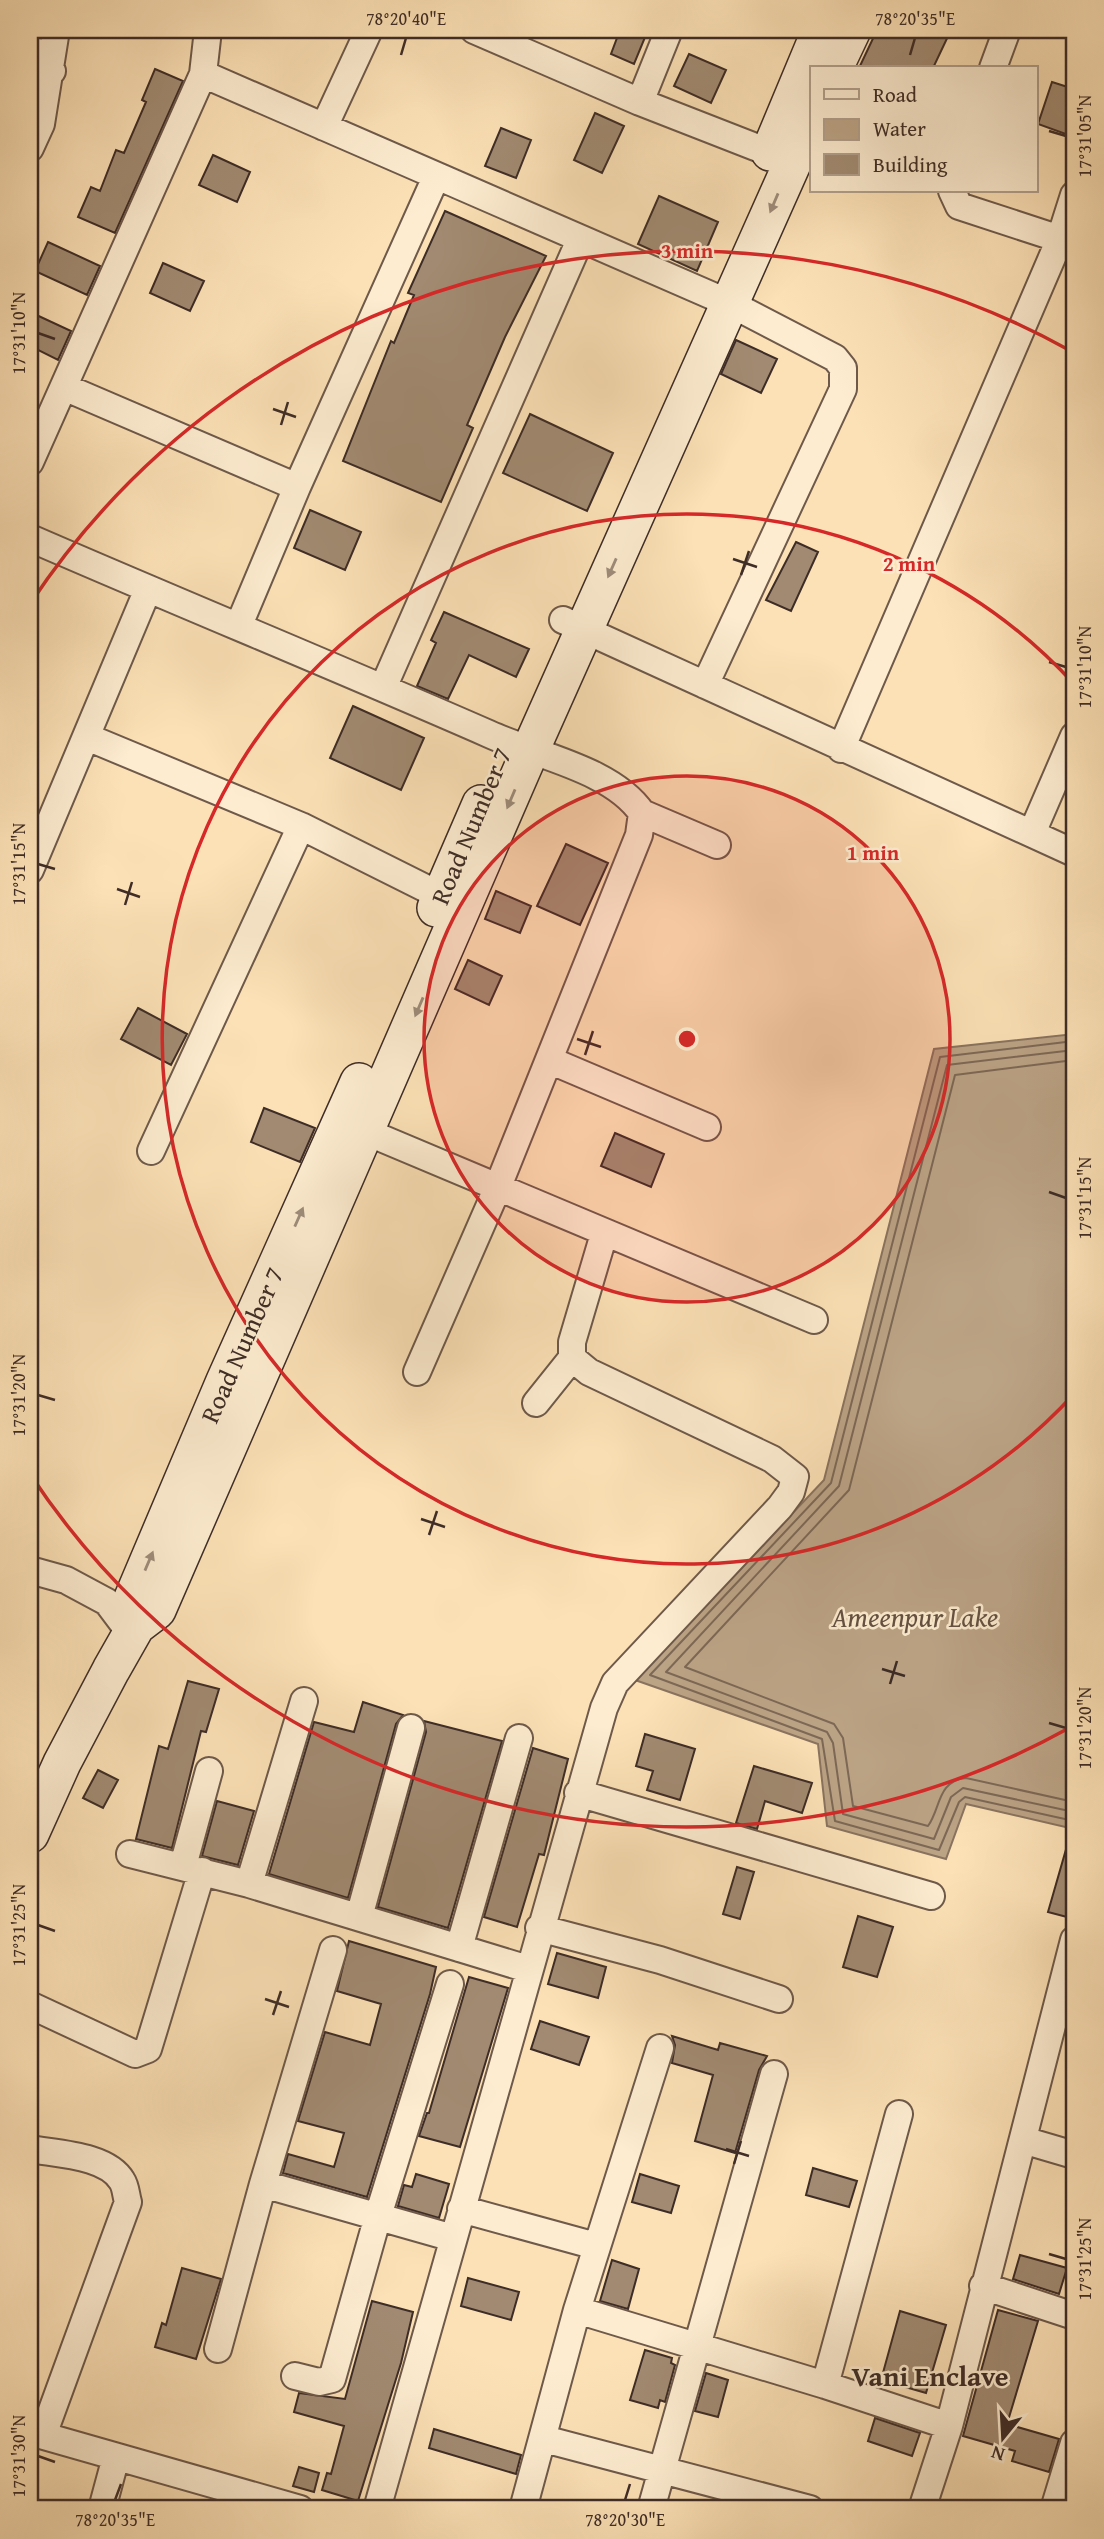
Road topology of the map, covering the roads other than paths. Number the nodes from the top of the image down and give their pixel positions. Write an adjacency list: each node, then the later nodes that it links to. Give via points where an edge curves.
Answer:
1 (56, 30): 12 (street)
2 (208, 30): 13 (street)
3 (369, 30): 16 (street)
4 (474, 30): 14 (street)
5 (669, 30): 14 (street)
6 (821, 30): 18 (street, Road Number 7)
7 (852, 30): 10 (street)
8 (1007, 30): 11 (street)
9 (30, 47): 12 (street)
10 (835, 66)
11 (994, 66)
12 (52, 71): 17 (street, via 41,124)
13 (203, 74): 16 (street); 25 (street)
14 (640, 102): 18 (street)
15 (810, 121): 18 (street, Road Number 7)
16 (324, 127): 19 (street)
17 (30, 148)
18 (781, 157): 24 (street, Road Number 7)
19 (436, 177): 23 (street); 27 (street)
20 (952, 192): 22 (street, via 959,206)
21 (1074, 195): 22 (street)
22 (1060, 239): 37 (street)
23 (580, 240): 24 (street); 33 (street)
24 (720, 300): 31 (street, Road Number 7); 32 (street, via 835,358 845,379)
25 (64, 387): 26 (street); 27 (street)
26 (30, 462)
27 (297, 487): 30 (street)
28 (30, 538): 29 (street)
29 (148, 589): 30 (street); 35 (street)
30 (239, 625): 33 (street)
31 (574, 625): 32 (street); 36 (street, Road Number 7)
32 (705, 685): 37 (street)
33 (383, 688): 36 (street)
34 (1074, 736): 40 (street)
35 (87, 737): 39 (street); 43 (street)
36 (519, 747): 38 (street, via 608,782 630,796); 44 (street, Road Number 7)
37 (841, 749): 40 (street)
38 (642, 813): 41 (street); 45 (street, via 639,835)
39 (301, 826): 44 (street); 48 (street)
40 (1032, 833): 42 (street)
41 (717, 845)
42 (1074, 853)
43 (30, 870)
44 (452, 902): 46 (street, Road Number 7)
45 (550, 1060): 47 (street); 49 (street)
46 (354, 1126): 49 (street); 56 (street, Road Number 7, via 290,1270 157,1609)
47 (707, 1127)
48 (151, 1151)
49 (497, 1189): 50 (street); 53 (street)
50 (604, 1234): 51 (street); 52 (street, via 572,1342)
51 (814, 1320)
52 (572, 1358): 54 (street); 61 (street, via 589,1373 772,1459 795,1477 780,1507 615,1683)
53 (418, 1372)
54 (537, 1403)
55 (30, 1570): 56 (street, via 66,1580 107,1602)
56 (133, 1630): 62 (street, Road Number 7)
57 (304, 1701): 65 (street)
58 (411, 1728): 67 (street)
59 (519, 1738): 70 (street)
60 (209, 1771): 64 (street)
61 (578, 1793): 66 (street); 68 (street)
62 (30, 1834)
63 (130, 1854): 64 (street)
64 (192, 1869): 65 (street); 75 (street, via 148,2049 135,2054 118,2048)
65 (248, 1884): 67 (street)
66 (931, 1896)
67 (359, 1917): 70 (street)
68 (540, 1928): 72 (street); 74 (street, via 660,1959)
69 (1074, 1940): 79 (street)
70 (459, 1948): 72 (street)
71 (333, 1950): 82 (street)
72 (528, 1969): 83 (street)
73 (450, 1984): 84 (street)
74 (779, 1999)
75 (30, 2005)
76 (660, 2048): 86 (street)
77 (774, 2074): 90 (street)
78 (899, 2115): 93 (street)
79 (1023, 2140): 81 (street); 87 (street)
80 (30, 2149): 95 (street, via 95,2162 113,2171 123,2182 128,2202)
81 (1074, 2155)
82 (263, 2183): 84 (street); 91 (street)
83 (461, 2209): 85 (street); 86 (street)
84 (378, 2216): 85 (street); 92 (street, via 332,2379 319,2382)
85 (453, 2238): 103 (street)
86 (596, 2246): 88 (street)
87 (983, 2286): 89 (street); 94 (street)
88 (577, 2310): 90 (street); 96 (street)
89 (1074, 2316)
90 (697, 2345): 93 (street); 99 (street)
91 (218, 2349)
92 (295, 2376)
93 (825, 2385): 94 (street)
94 (948, 2426): 107 (street)
95 (36, 2433): 98 (street)
96 (544, 2439): 99 (street); 104 (street)
97 (1074, 2443): 108 (street)
98 (116, 2457): 100 (street); 101 (street)
99 (662, 2470): 105 (street); 106 (street)
100 (245, 2502): 102 (street)
101 (102, 2509)
102 (300, 2509)
103 (377, 2509)
104 (523, 2509)
105 (651, 2509)
106 (810, 2509)
107 (922, 2509)
108 (1054, 2509)

